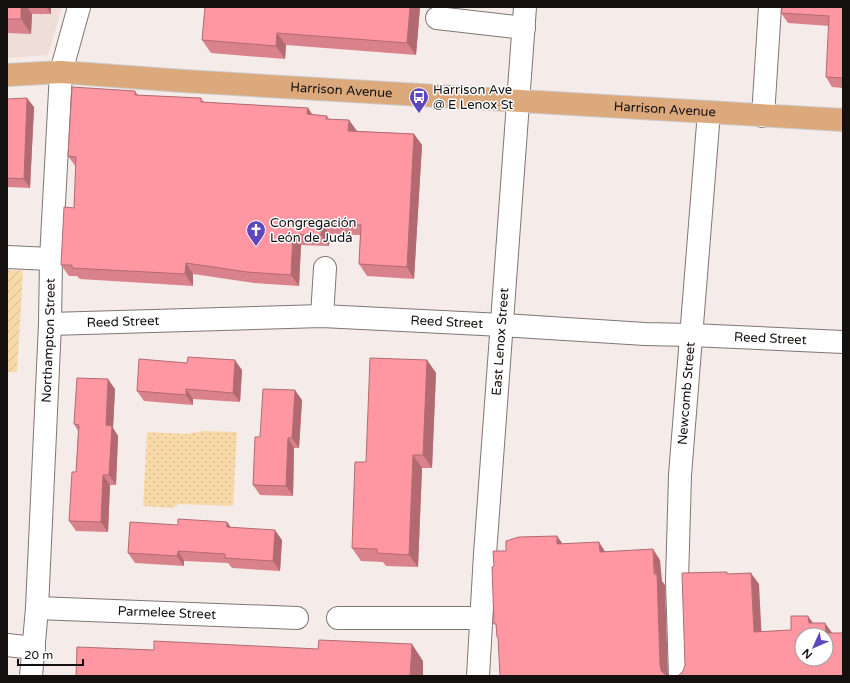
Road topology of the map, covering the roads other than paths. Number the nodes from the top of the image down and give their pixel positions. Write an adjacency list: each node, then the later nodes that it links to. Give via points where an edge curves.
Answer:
1 (79, 7): 5 (street, Northampton Street)
2 (770, 7): 9 (street)
3 (524, 17): 4 (street); 7 (street, East Lenox Street)
4 (437, 18)
5 (61, 72): 6 (main road, Harrison Avenue); 7 (main road, Harrison Avenue); 12 (street, Northampton Street)
6 (7, 74)
7 (518, 101): 8 (main road, Harrison Avenue); 16 (street, East Lenox Street)
8 (709, 112): 9 (main road, Harrison Avenue); 17 (street, Newcomb Street)
9 (763, 116): 10 (main road, Harrison Avenue)
10 (843, 120)
11 (7, 257): 12 (street)
12 (51, 259): 15 (street, Northampton Street)
13 (325, 268): 14 (street)
14 (322, 316): 15 (street, Reed Street); 16 (street, Reed Street)
15 (50, 324): 19 (street, Northampton Street)
16 (502, 325): 17 (street, Reed Street); 22 (street, East Lenox Street)
17 (691, 335): 18 (street, Reed Street); 27 (street, Newcomb Street, via 680,475)
18 (843, 342)
19 (37, 608): 20 (street, Parmelee Street); 24 (street, Northampton Street)
20 (297, 618)
21 (338, 618): 22 (street)
22 (481, 618): 26 (street, East Lenox Street)
23 (7, 645): 24 (street)
24 (34, 648): 25 (street, Northampton Street)
25 (31, 676)
26 (478, 676)
27 (680, 676)

